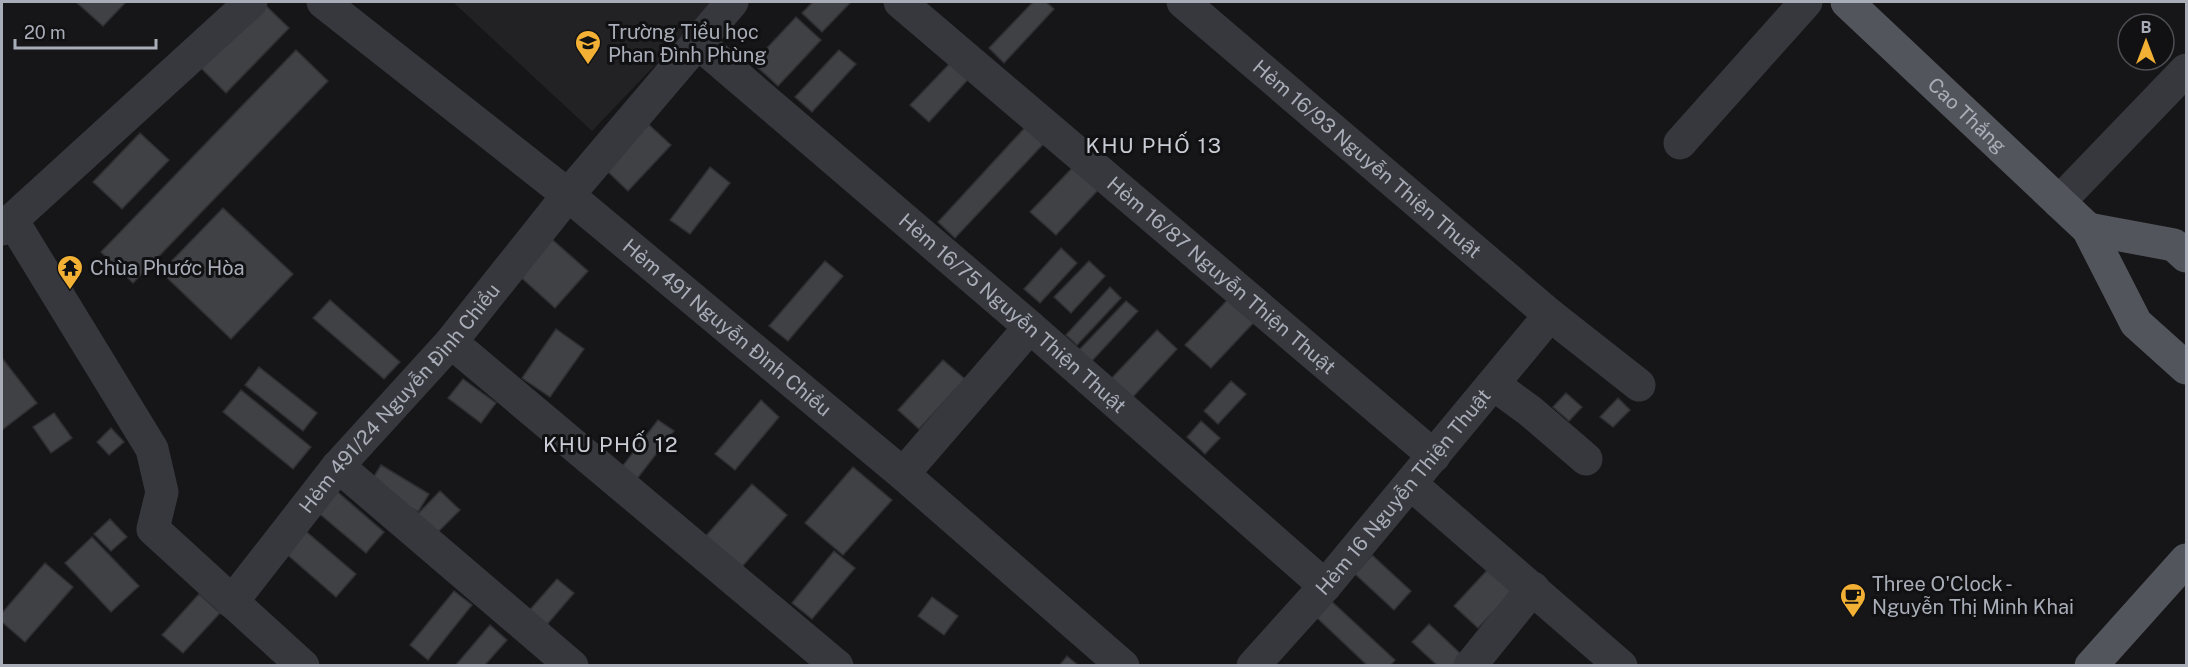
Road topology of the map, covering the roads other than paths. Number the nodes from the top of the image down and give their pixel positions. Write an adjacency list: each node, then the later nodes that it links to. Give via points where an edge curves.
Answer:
1 (251, 2): 13 (street)
2 (323, 2): 11 (street, Hẻm 491 Nguyễn Ðình Chiểu)
3 (732, 2): 8 (street, Hẻm 491/24 Nguyễn Đình Chiểu)
4 (900, 2): 22 (street, Hẻm 16/87 Nguyễn Thiện Thuật)
5 (1184, 2): 16 (street, Hẻm 16/93 Nguyễn Thiện Thuật)
6 (1806, 2): 10 (street)
7 (1847, 2): 12 (main road, Cao Thắng)
8 (697, 42): 11 (street, Hẻm 491/24 Nguyễn Đình Chiểu); 17 (street, Hẻm 16/75 Nguyễn Thiện Thuật)
9 (2187, 70): 12 (street)
10 (1680, 143)
11 (567, 195): 18 (street, Hẻm 491/24 Nguyễn Đình Chiểu); 25 (street, Hẻm 491 Nguyễn Ðình Chiểu)
12 (2059, 202): 14 (main road, Cao Thắng)
13 (7, 224): 30 (street, via 152,449 162,492 153,529)
14 (2088, 229): 15 (main road, via 2174,245); 19 (main road, Cao Thắng, via 2136,323)
15 (2187, 256)
16 (1550, 315): 20 (street, Hẻm 16 Nguyễn Thiện Thuật); 21 (street, Hẻm 16/93 Nguyễn Thiện Thuật)
17 (1030, 327): 25 (street); 28 (street, Hẻm 16/75 Nguyễn Thiện Thuật)
18 (451, 342): 24 (street, Hẻm 491/24 Nguyễn Đình Chiểu); 33 (street)
19 (2187, 368)
20 (1493, 384): 22 (street, Hẻm 16 Nguyễn Thiện Thuật); 23 (street)
21 (1639, 385)
22 (1434, 456): 26 (street, Hẻm 16 Nguyễn Thiện Thuật)
23 (1586, 459)
24 (338, 466): 30 (street, Hẻm 491/24 Nguyễn Đình Chiểu); 32 (street)
25 (903, 474): 34 (street, Hẻm 491 Nguyễn Ðình Chiểu)
26 (1411, 484): 28 (street, Hẻm 16 Nguyễn Thiện Thuật); 29 (street)
27 (2187, 560): 38 (main road)
28 (1325, 586): 35 (street, Hẻm 16 Nguyễn Thiện Thuật)
29 (1533, 588): 36 (street); 37 (street)
30 (232, 602): 31 (street)
31 (303, 666)
32 (572, 666)
33 (837, 666)
34 (1122, 666)
35 (1253, 666)
36 (1470, 666)
37 (1621, 666)
38 (2091, 666)

